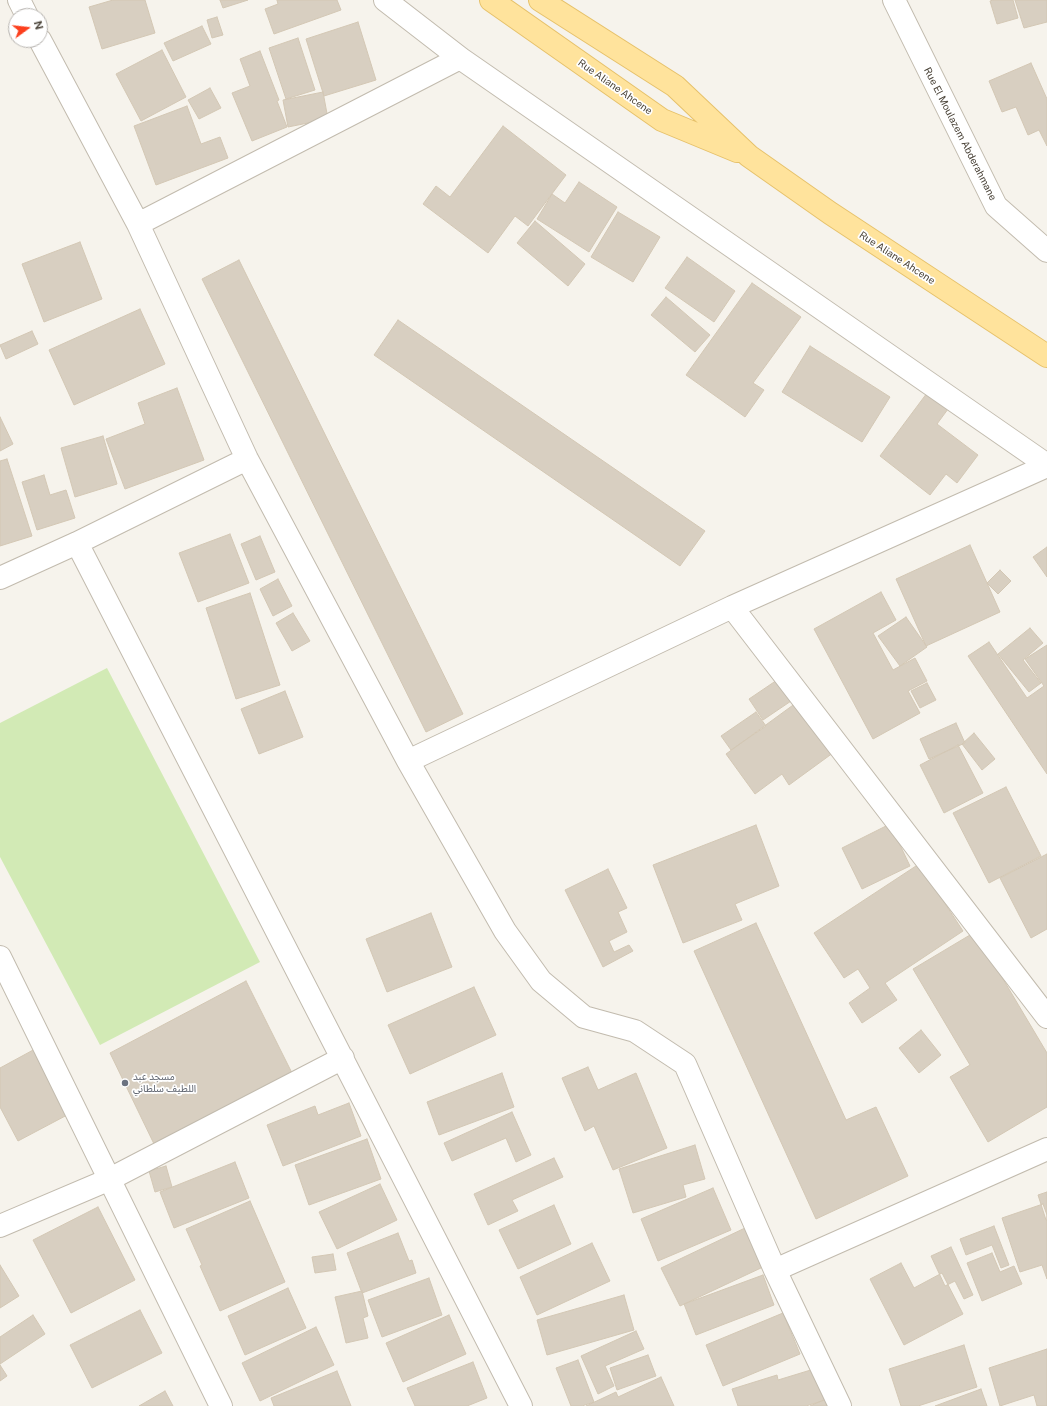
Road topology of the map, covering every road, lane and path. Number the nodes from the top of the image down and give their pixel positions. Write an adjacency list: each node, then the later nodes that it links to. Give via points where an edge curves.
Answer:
1 (385, 0): 6 (street)
2 (490, 0): 7 (main road, Rue Aliane Ahcene, via 662,120)
3 (540, 0): 7 (main road, Rue Aliane Ahcene, via 676,86)
4 (894, 0): 9 (street, Rue El Moulazem Abderahmane, via 996,206)
5 (44, 48): 8 (street)
6 (460, 58): 8 (street); 12 (street)
7 (749, 156): 10 (main road, Rue Aliane Ahcene, via 830,213)
8 (138, 224): 11 (street)
9 (1047, 251)
10 (1047, 356)
11 (247, 459): 13 (street); 16 (street)
12 (1047, 465): 15 (street)
13 (77, 543): 14 (street); 19 (street)
14 (0, 578)
15 (732, 608): 16 (street); 18 (street)
16 (408, 761): 23 (street, via 505,931 541,981 584,1017 635,1031 685,1064)
17 (0, 956): 21 (street)
18 (1047, 1017)
19 (343, 1058): 21 (street); 25 (street)
20 (1047, 1148): 23 (street)
21 (108, 1180): 22 (street); 24 (street)
22 (0, 1226)
23 (775, 1270): 26 (street)
24 (221, 1406)
25 (521, 1406)
26 (840, 1406)

